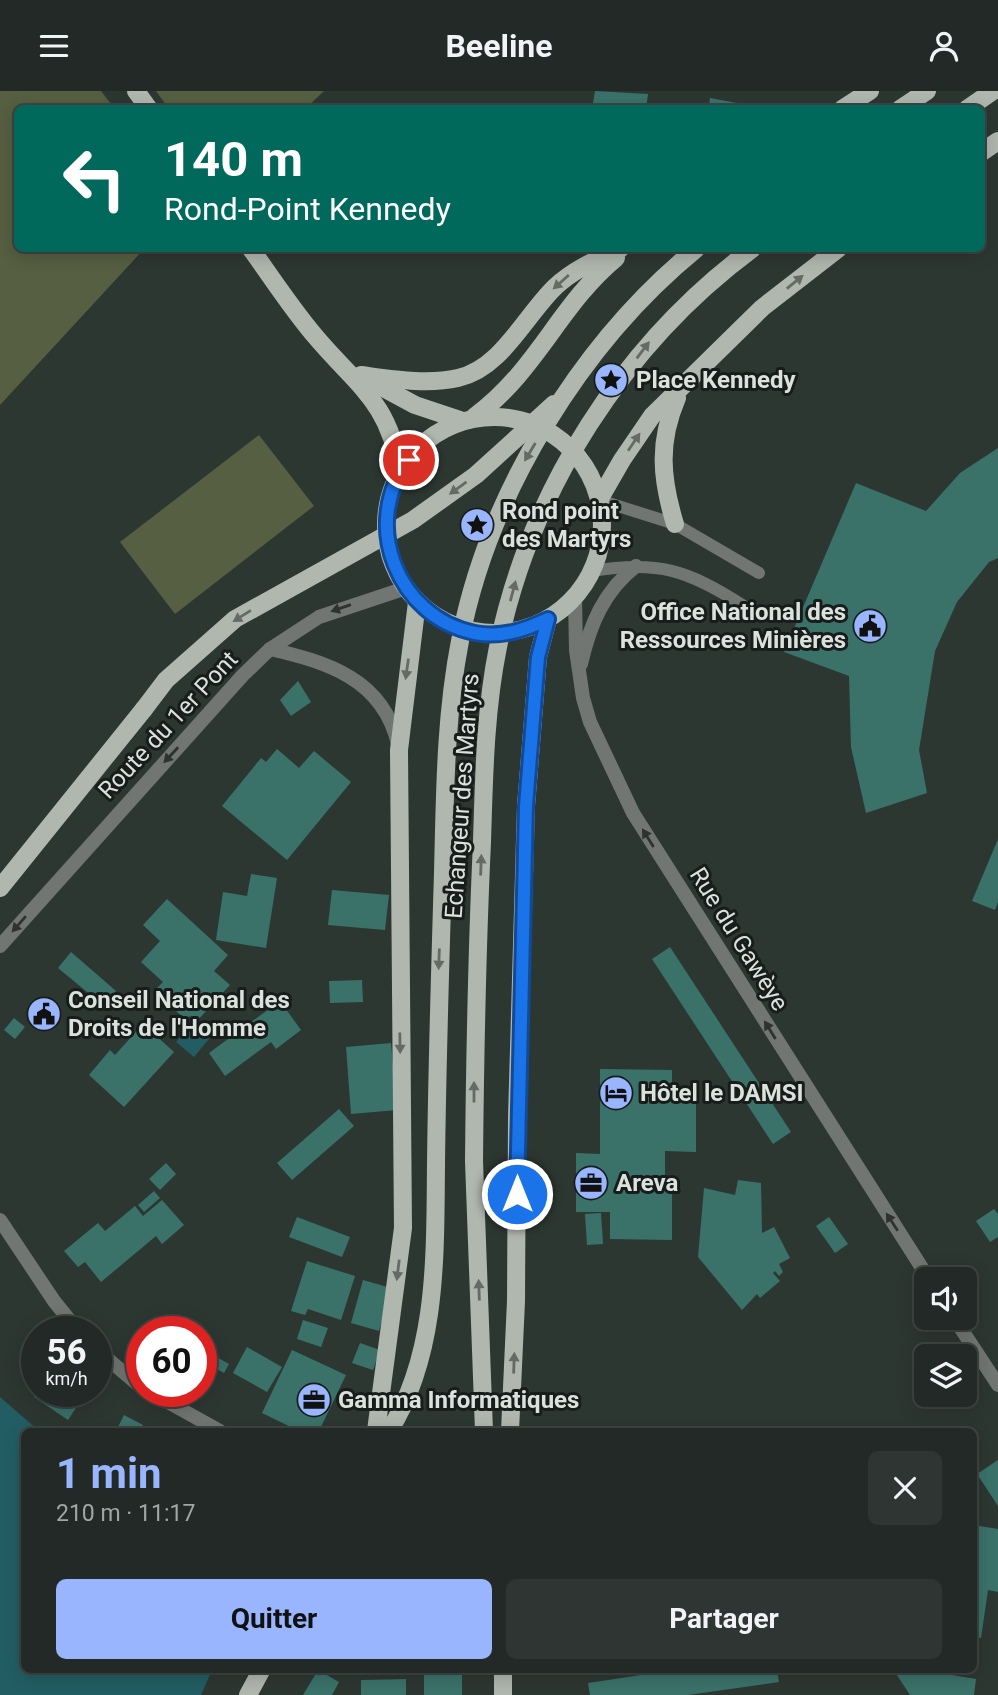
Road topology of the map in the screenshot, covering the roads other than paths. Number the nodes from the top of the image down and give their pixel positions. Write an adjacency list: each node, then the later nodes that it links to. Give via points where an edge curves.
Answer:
1 (870, 91): 4 (main road)
2 (927, 91): 5 (main road)
3 (993, 91): 6 (main road)
4 (848, 105)
5 (906, 105)
6 (973, 105)
7 (253, 252): 13 (main road, via 316,337)
8 (614, 252): 14 (main road, one-way to 14, via 575,270 540,302 500,352 468,375 424,381)
9 (624, 252): 17 (main road, via 578,295 516,382)
10 (693, 252): 16 (main road, Echangeur des Martyrs, bridge, via 643,297)
11 (747, 252): 44 (main road, Echangeur des Martyrs, one-way to 11, bridge, via 474,1161 475,996 489,702 498,646 516,577 561,470 653,337)
12 (834, 252): 15 (main road, one-way to 12, via 762,308)
13 (344, 365): 14 (main road); 18 (main road, via 383,414)
14 (361, 376): 17 (main road, via 415,405)
15 (680, 390): 19 (main road, one-way to 15, via 652,416); 20 (main road, via 665,425 663,450 667,500)
16 (565, 395): 31 (main road, one-way to 31, bridge, via 476,475 413,520 235,619 166,680); 43 (main road, Echangeur des Martyrs, one-way to 43, bridge, via 501,508 460,639 443,781 435,1246 416,1375)
17 (467, 419): 18 (main road, via 417,448); 19 (main road, via 513,418 559,438 591,476)
18 (400, 471): 24 (main road, via 390,494 388,548)
19 (599, 500): 20 (lane); 22 (main road, via 601,537)
20 (675, 524): 23 (lane)
21 (636, 566): 22 (lane); 26 (lane, via 656,565 681,573); 29 (street, via 616,582 605,599 588,635)
22 (593, 571): 25 (main road)
23 (759, 573)
24 (412, 595): 27 (main road, via 429,613 475,633 501,634); 28 (street, Route du 1er Pont, one-way to 28, via 319,617); 30 (main road, one-way to 30)
25 (575, 597): 27 (main road); 29 (street, Rue du Gawèye)
26 (744, 606)
27 (548, 619): 45 (main road, one-way to 27, via 526,806 538,657)
28 (270, 649): 30 (street, via 313,658 355,679 386,714); 32 (street, Route du 1er Pont, one-way to 32)
29 (579, 672): 34 (street, Rue du Gawèye, one-way to 29, via 633,813 590,722)
30 (399, 750): 42 (main road, one-way to 42, via 403,1228)
31 (0, 888)
32 (0, 946)
33 (0, 1220): 35 (street)
34 (921, 1267)
35 (66, 1316)
36 (962, 1330): 39 (street)
37 (112, 1363): 38 (street)
38 (126, 1374)
39 (998, 1385)
40 (177, 1407): 41 (street)
41 (215, 1428)
42 (376, 1428)
43 (391, 1428)
44 (484, 1428)
45 (510, 1428)
46 (260, 1673): 48 (main road)
47 (503, 1673): 49 (main road)
48 (248, 1695)
49 (503, 1695)

